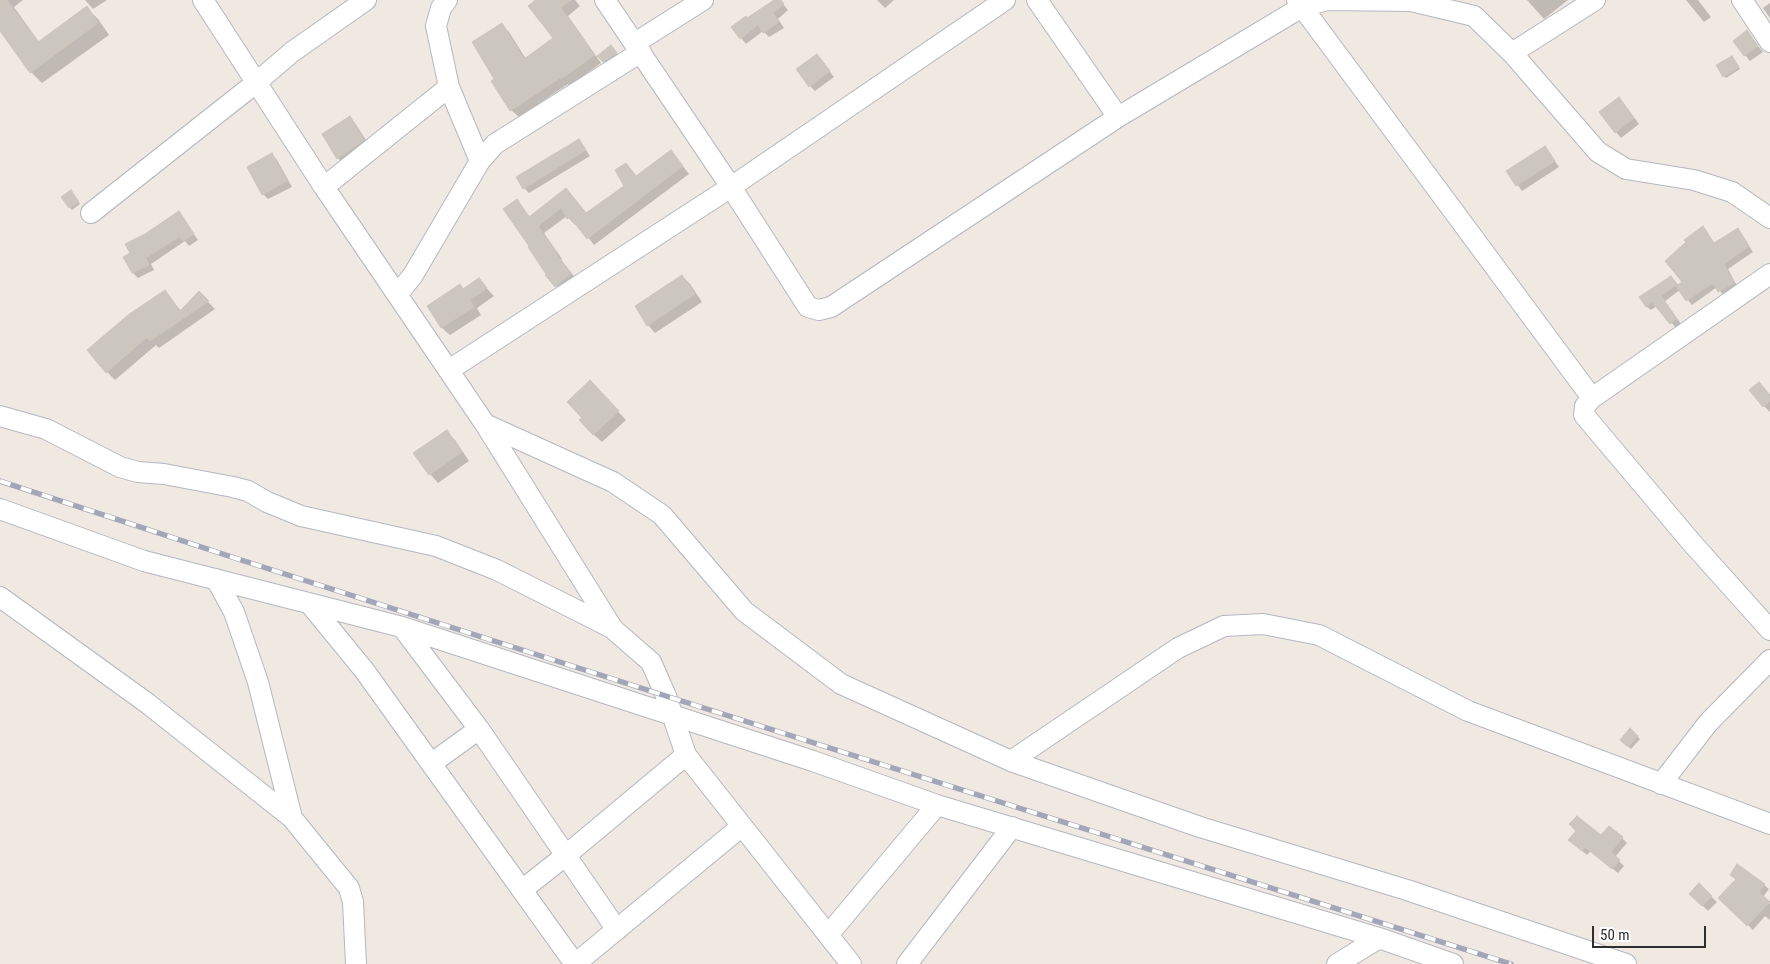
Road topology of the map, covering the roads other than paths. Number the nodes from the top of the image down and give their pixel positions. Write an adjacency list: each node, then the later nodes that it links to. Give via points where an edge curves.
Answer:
1 (203, 0): 14 (street)
2 (366, 0): 14 (street, via 292,52)
3 (447, 0): 15 (street, via 436,26)
4 (605, 0): 12 (street)
5 (703, 0): 12 (street)
6 (1005, 0): 19 (street)
7 (1037, 0): 16 (street)
8 (1595, 0): 13 (street)
9 (1742, 0): 11 (street)
10 (1300, 4): 13 (street, via 1327,0 1411,1 1474,16); 16 (street); 25 (street)
11 (1770, 42)
12 (638, 47): 17 (street, via 510,133); 19 (street)
13 (1512, 53): 21 (street, via 1598,152 1626,169 1694,180 1732,192)
14 (256, 82): 18 (street); 20 (street)
15 (449, 87): 17 (street); 18 (street)
16 (1118, 117): 19 (street, via 831,307 819,310 808,307)
17 (480, 161): 23 (street, via 413,275)
18 (324, 187): 23 (street)
19 (731, 187): 24 (street)
20 (91, 213)
21 (1770, 218)
22 (1770, 274): 25 (street)
23 (398, 294): 24 (street)
24 (449, 370): 27 (street)
25 (1592, 398): 34 (street, via 1585,406 1584,415)
26 (0, 416): 33 (street, via 46,429 120,467 233,487 301,516 436,546 497,570)
27 (486, 424): 33 (street); 39 (street, via 613,482 662,514 744,611 841,684)
28 (0, 509): 29 (street, via 144,561)
29 (216, 579): 31 (street); 43 (street, via 234,612 258,682)
30 (0, 597): 43 (street, via 147,703)
31 (309, 603): 32 (street); 40 (street, via 364,670)
32 (402, 627): 36 (street); 37 (street)
33 (614, 629): 36 (street, via 651,662)
34 (1770, 630)
35 (1770, 660): 41 (street, via 1708,723)
36 (673, 717): 38 (street); 42 (street, via 813,761)
37 (479, 729): 40 (street); 47 (street)
38 (686, 754): 45 (street); 47 (street)
39 (1011, 761): 41 (street, via 1178,648 1224,626 1262,624 1319,635 1468,711); 58 (street, via 1200,827 1407,890)
40 (432, 763): 48 (street)
41 (1661, 784): 44 (street)
42 (937, 805): 46 (street); 50 (street)
43 (292, 818): 52 (street, via 349,888 353,902)
44 (1770, 824)
45 (742, 826): 49 (street); 50 (street)
46 (1012, 827): 51 (street); 55 (street)
47 (565, 856): 48 (street); 49 (street)
48 (522, 890): 53 (street)
49 (617, 930): 53 (street)
50 (828, 935): 54 (street)
51 (1379, 938): 56 (street); 57 (street)
52 (356, 964)
53 (575, 964)
54 (851, 964)
55 (907, 964)
56 (1337, 964)
57 (1453, 964)
58 (1626, 964)

